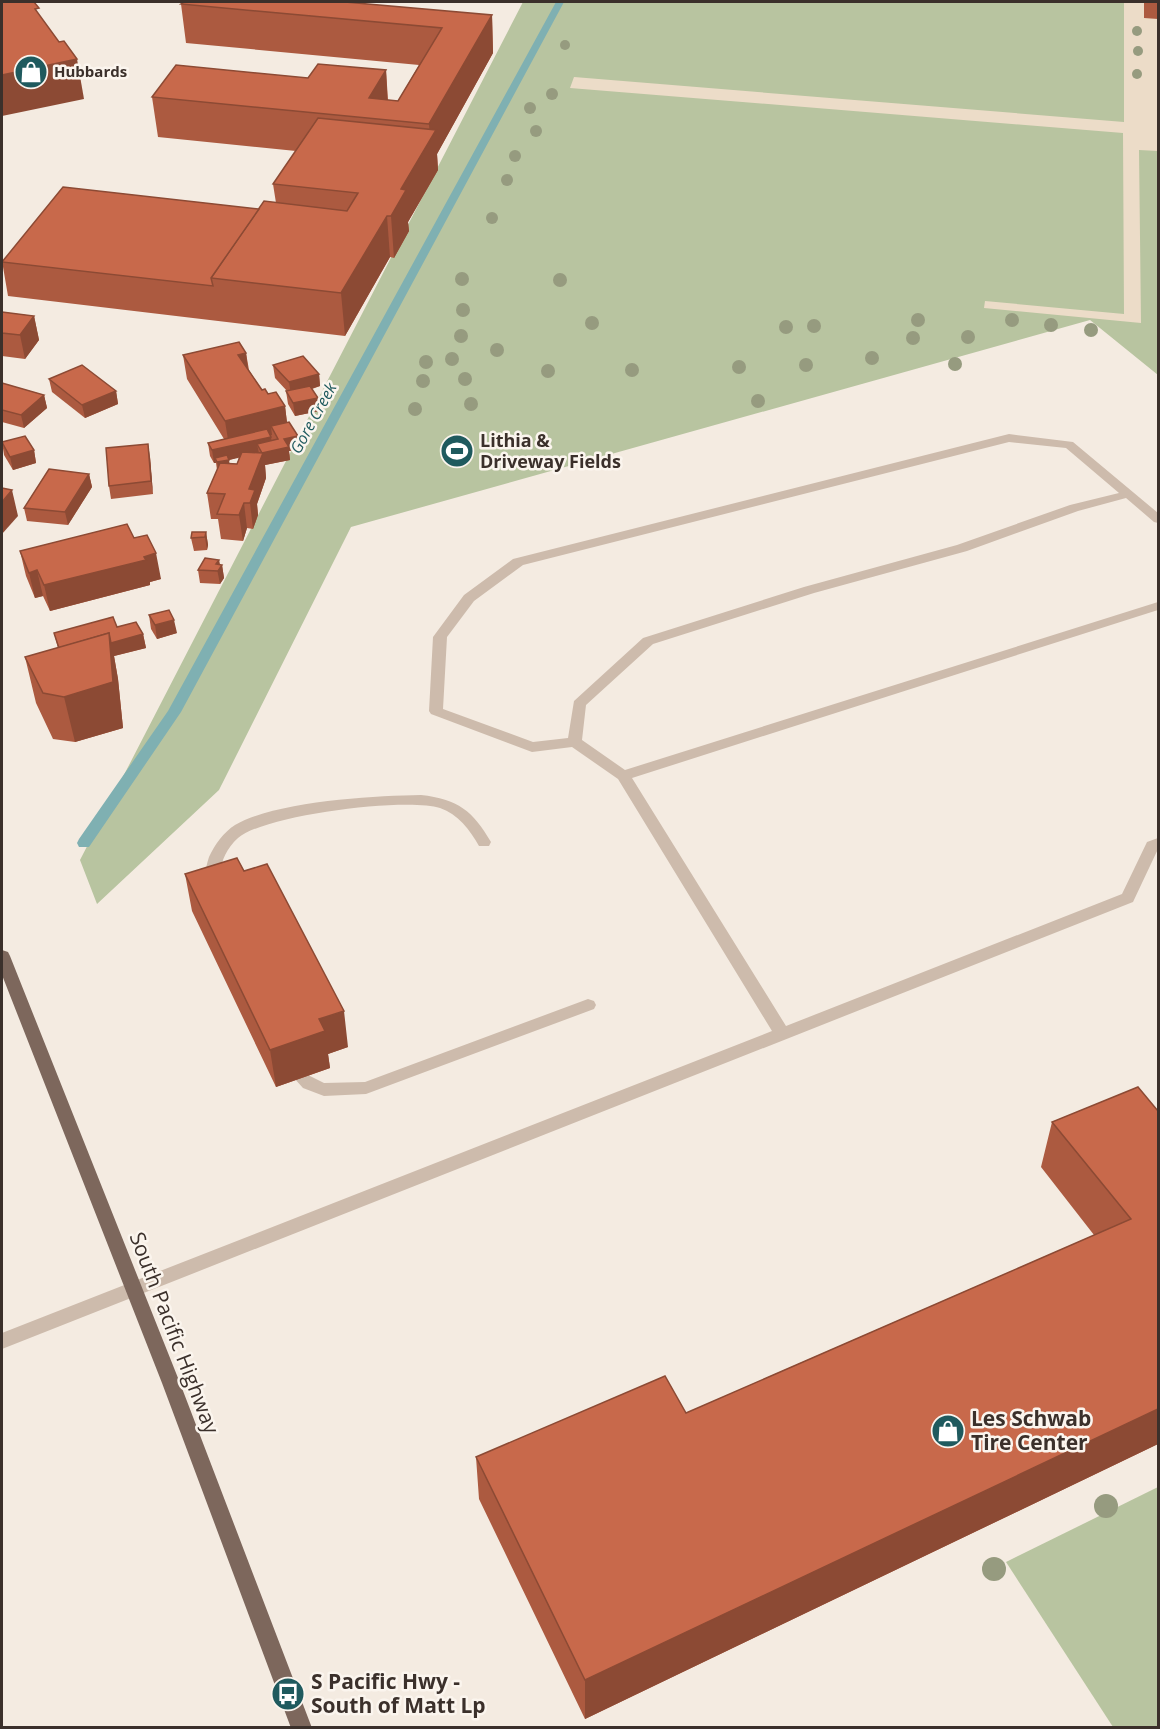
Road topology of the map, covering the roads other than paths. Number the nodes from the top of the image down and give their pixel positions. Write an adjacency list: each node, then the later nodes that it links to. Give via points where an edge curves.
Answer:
1 (1128, 494): 2 (lane); 4 (lane, via 1074,508 962,548 809,590 648,641 579,704); 4 (lane, via 1069,445 1009,438 518,562 469,598 440,637 436,711 532,747)
2 (1158, 519)
3 (1158, 606): 5 (lane)
4 (575, 742): 5 (lane)
5 (623, 776): 11 (lane)
6 (484, 842): 8 (lane, via 461,811 438,802 341,806 262,818 240,829 223,844 212,880)
7 (1158, 843): 11 (lane, via 1152,846 1128,898)
8 (215, 896)
9 (2, 956): 13 (main road, South Pacific Highway)
10 (588, 1005): 12 (lane, via 366,1088 336,1091 311,1087)
11 (782, 1034): 13 (lane)
12 (302, 1077)
13 (134, 1290): 14 (lane); 15 (main road, South Pacific Highway)
14 (2, 1341)
15 (302, 1728)

